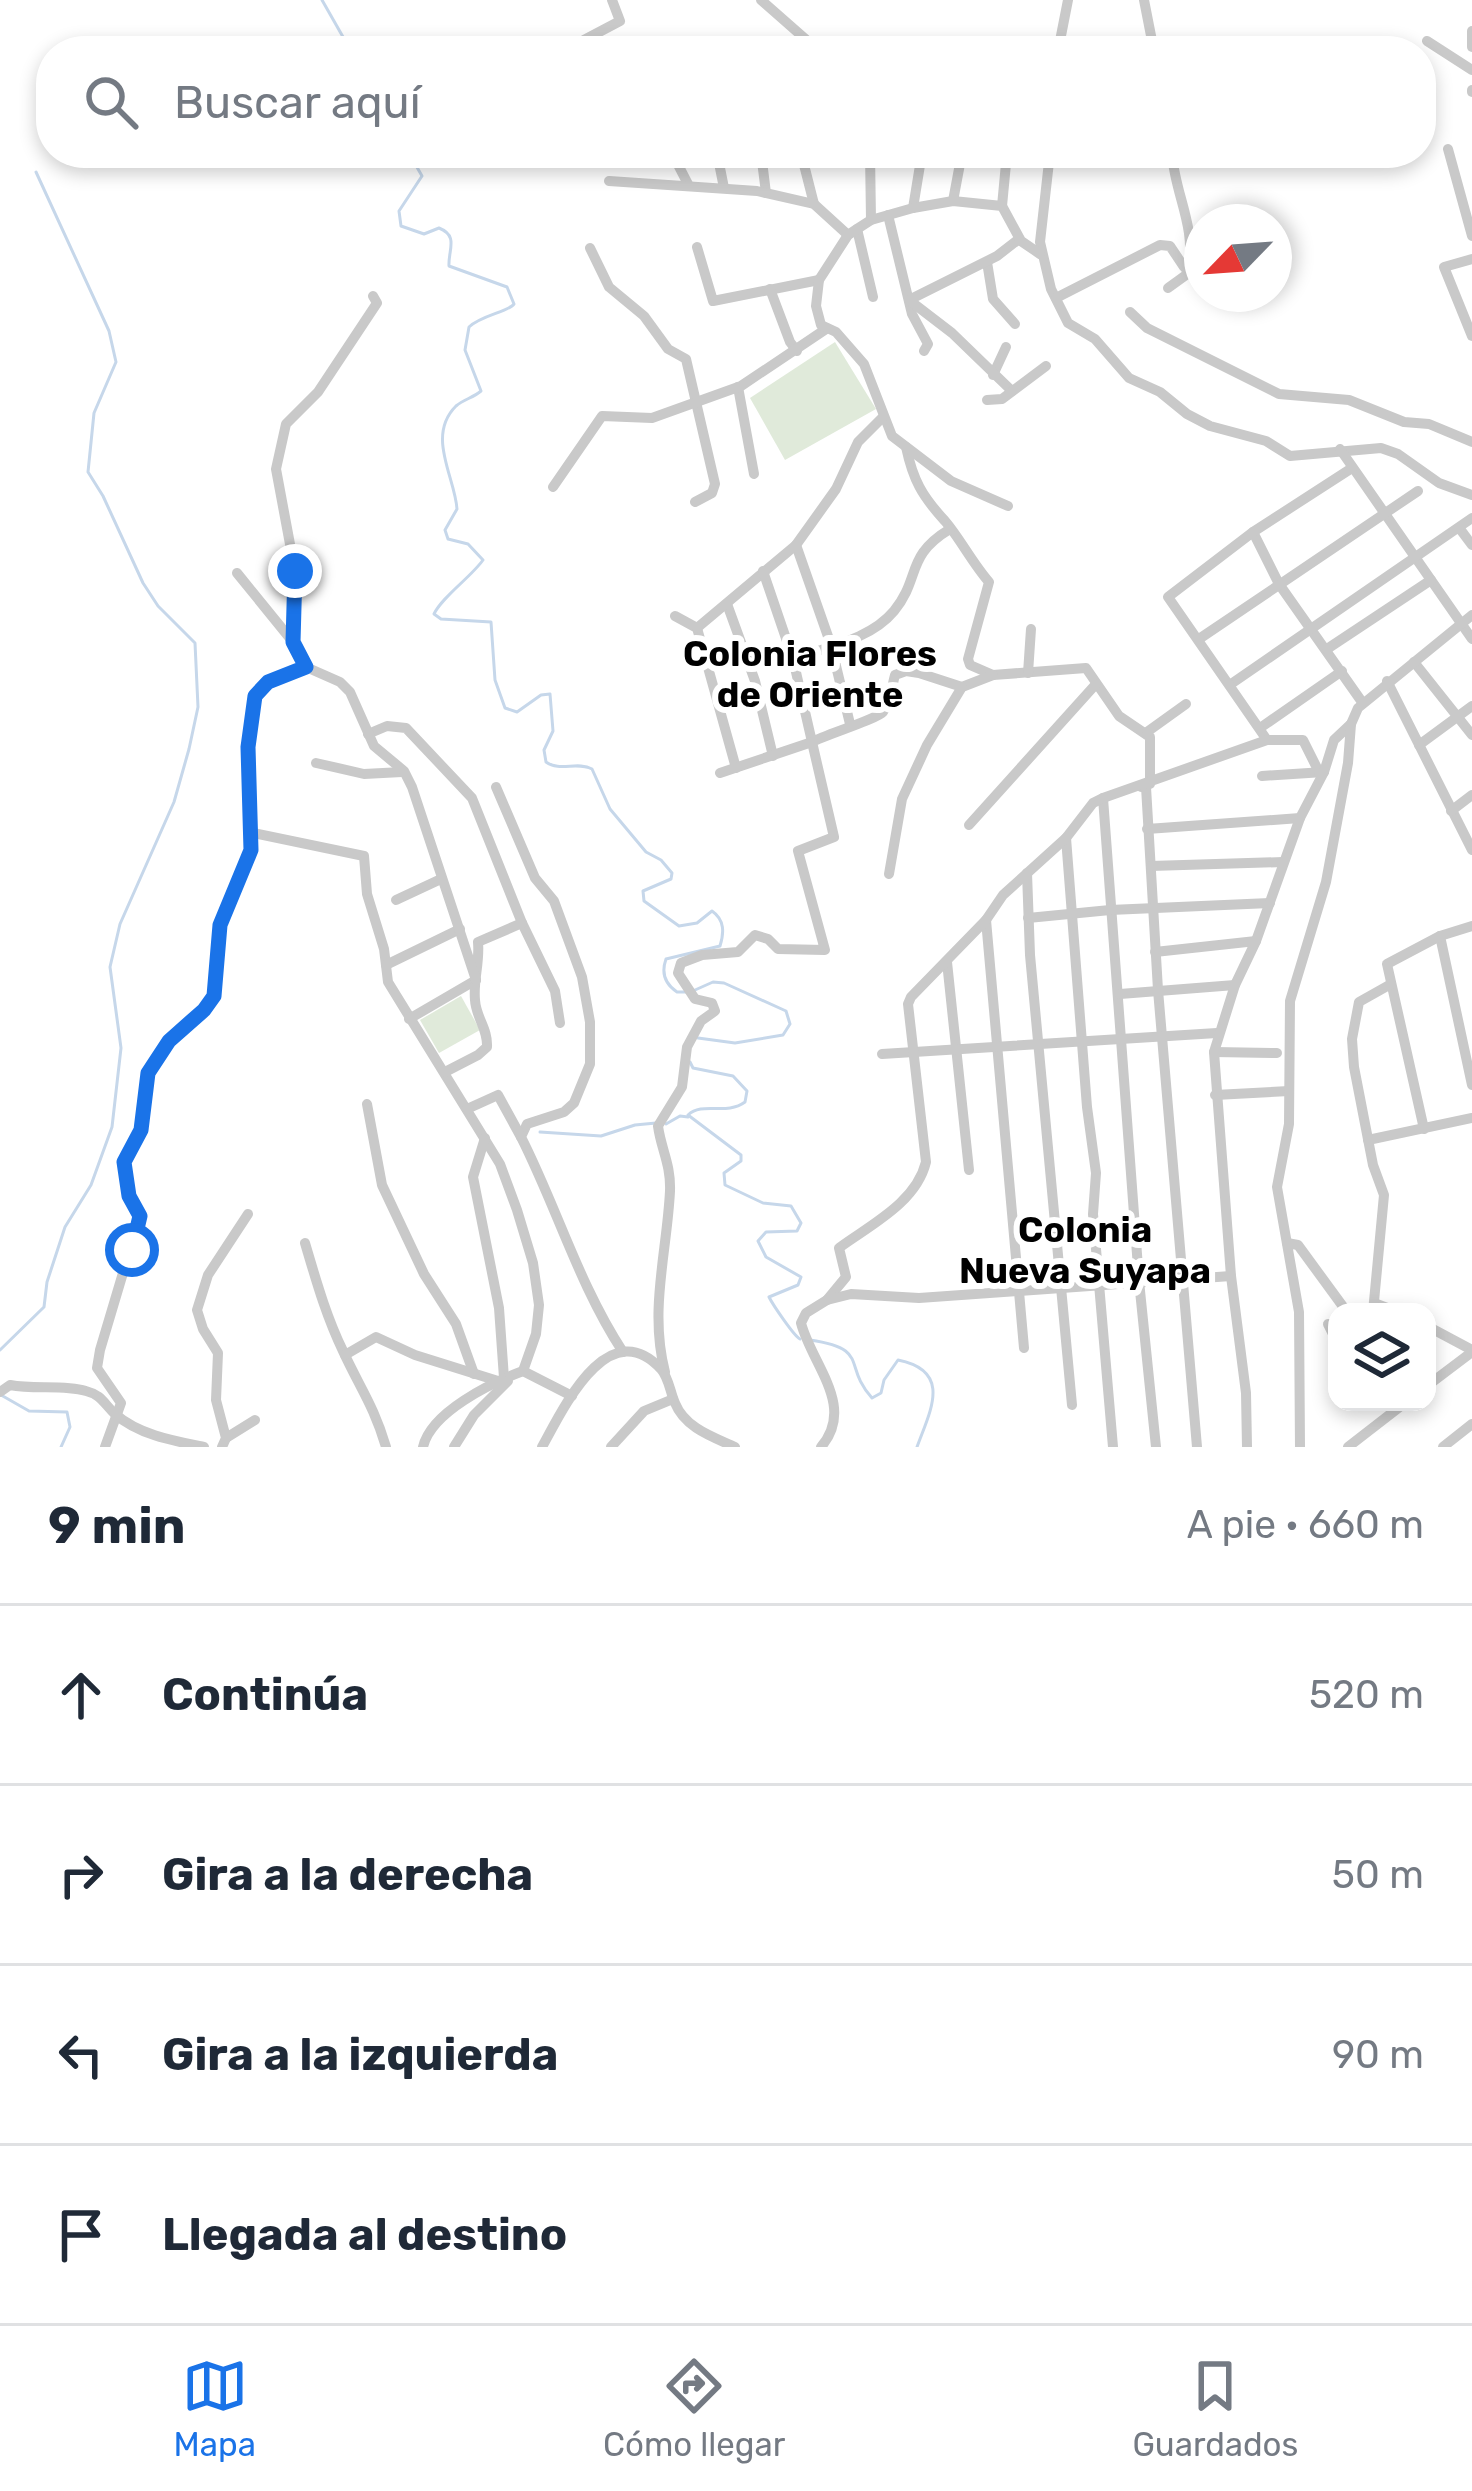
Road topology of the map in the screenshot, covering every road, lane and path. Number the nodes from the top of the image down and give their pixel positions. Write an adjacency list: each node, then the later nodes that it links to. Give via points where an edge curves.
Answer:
1 (612, 0): 6 (street, via 620,21)
2 (761, 0): 7 (street)
3 (1067, 0): 8 (street)
4 (1144, 0): 9 (street)
5 (1472, 31): 11 (street)
6 (592, 36)
7 (802, 36)
8 (1061, 36)
9 (1151, 36)
10 (1436, 47): 12 (street)
11 (1472, 47)
12 (1472, 70)
13 (1448, 149): 36 (street)
14 (680, 168): 25 (street)
15 (720, 168): 26 (street)
16 (762, 168): 27 (street)
17 (805, 168): 29 (street)
18 (870, 168): 34 (street)
19 (920, 168): 31 (street)
20 (959, 168): 28 (street)
21 (1005, 168): 30 (street)
22 (1049, 168): 40 (street)
23 (1173, 168): 32 (street)
24 (609, 181): 25 (street)
25 (689, 185): 26 (street)
26 (724, 188): 27 (street)
27 (766, 193): 29 (street)
28 (953, 201): 30 (street); 31 (street)
29 (814, 204): 35 (street)
30 (1002, 206): 37 (street)
31 (913, 208): 33 (street)
32 (1184, 208)
33 (888, 215): 34 (street); 51 (street)
34 (872, 220): 35 (street)
35 (853, 232): 45 (street); 49 (street)
36 (1472, 236)
37 (1019, 239): 40 (street); 42 (street)
38 (698, 247): 46 (street, via 713,301)
39 (590, 248): 63 (street, via 610,287 686,359)
40 (1040, 254): 50 (street)
41 (1472, 259): 55 (street, via 1444,267)
42 (987, 262): 51 (street); 53 (street, via 993,298)
43 (1184, 267): 50 (street, via 1170,246 1160,245)
44 (1184, 274): 47 (street)
45 (819, 280): 46 (street); 54 (street, via 817,316)
46 (770, 289): 57 (street)
47 (1168, 289)
48 (373, 296): 98 (street, via 377,303 345,355 286,424 276,469 295,571)
49 (873, 296)
50 (1056, 298): 69 (street, via 1068,323 1095,339 1129,378 1186,414 1290,456)
51 (909, 300): 58 (street); 60 (street)
52 (1130, 312): 67 (street, via 1280,394 1349,400)
53 (1015, 323)
54 (826, 329): 57 (street); 65 (street, via 860,358)
55 (1472, 336)
56 (1006, 347): 60 (street)
57 (797, 351): 61 (street)
58 (924, 351)
59 (1046, 366): 62 (street)
60 (992, 374): 62 (street)
61 (738, 387): 63 (street); 71 (street)
62 (1012, 391): 64 (street)
63 (698, 400): 72 (street, via 648,419 602,416); 75 (street, via 715,489)
64 (987, 400)
65 (882, 418): 66 (street); 68 (street)
66 (866, 439): 68 (street); 83 (street)
67 (1472, 442)
68 (902, 444): 76 (street, via 966,490); 79 (street, via 929,508)
69 (1340, 449): 70 (street); 74 (street, via 1390,450)
70 (1352, 469): 77 (street); 81 (street)
71 (754, 474)
72 (553, 487)
73 (1418, 491): 77 (street)
74 (1472, 495)
75 (695, 502)
76 (1008, 506)
77 (1384, 514): 84 (street); 88 (street)
78 (1472, 518): 80 (street)
79 (950, 529): 99 (street, via 928,542 892,614); 106 (street, via 988,582 968,659)
80 (1460, 529): 82 (street); 84 (street)
81 (1253, 532): 88 (street); 96 (street, via 1168,597)
82 (1472, 544)
83 (796, 545): 85 (street); 99 (street)
84 (1415, 559): 87 (street); 94 (street)
85 (763, 571): 89 (street); 101 (street)
86 (237, 573): 98 (street)
87 (1431, 580): 92 (street); 100 (street)
88 (1279, 584): 94 (street); 96 (street)
89 (727, 604): 93 (street); 123 (street)
90 (1472, 615): 92 (street)
91 (675, 616): 93 (street)
92 (1461, 625): 97 (street); 102 (street)
93 (697, 628): 125 (street)
94 (1312, 628): 100 (street); 109 (street)
95 (1031, 629): 105 (street)
96 (1199, 639): 109 (street)
97 (1472, 639)
98 (293, 642): 103 (street)
99 (831, 644): 101 (street); 115 (street)
100 (1328, 649): 104 (street)
101 (793, 659): 121 (street)
102 (1414, 662): 107 (street); 114 (street)
103 (306, 667): 118 (street, via 350,692); 138 (street, via 255,696 247,766)
104 (1342, 671): 111 (street); 119 (street)
105 (1028, 673): 106 (street); 108 (street, via 1086,668)
106 (993, 675): 110 (street)
107 (1387, 681): 111 (street); 122 (street)
108 (1096, 684): 117 (street, via 1118,716); 136 (street)
109 (1232, 684): 119 (street)
110 (962, 687): 115 (street, via 906,671 896,675 877,718); 144 (street, via 902,799)
111 (1362, 702): 116 (street)
112 (1186, 704): 117 (street)
113 (1472, 706): 114 (street)
114 (1459, 717): 120 (street); 122 (street)
115 (850, 724): 121 (street)
116 (1352, 724): 127 (street, via 1336,736); 181 (street, via 1326,882 1291,994)
117 (1147, 732): 130 (street)
118 (368, 734): 126 (street); 153 (street, via 406,728 459,782)
119 (1264, 734): 127 (street, via 1303,740); 130 (street)
120 (1472, 735)
121 (812, 742): 123 (street); 210 (street, via 834,837 798,851 826,949 778,949 754,935 738,952 702,955 681,963 678,973 715,1011 686,1047 682,1087 660,1123 670,1189 658,1330)
122 (1419, 746): 134 (street)
123 (773, 756): 125 (street)
124 (316, 764): 126 (street, via 364,774)
125 (736, 769): 128 (street)
126 (404, 771): 145 (street)
127 (1321, 772): 129 (street); 135 (street)
128 (720, 773)
129 (1262, 776)
130 (1146, 785): 133 (street); 137 (street)
131 (496, 787): 187 (street, via 535,878 554,902 590,1022 590,1064 574,1103 527,1124)
132 (1472, 795): 134 (street)
133 (1103, 798): 139 (street); 149 (street)
134 (1451, 811): 140 (street)
135 (1300, 818): 137 (street); 141 (street)
136 (969, 825)
137 (1147, 829): 142 (street)
138 (253, 833): 160 (street, via 361,854); 219 (street, via 220,925 214,996 148,1073 141,1130 125,1156 139,1226 98,1368 122,1403)
139 (1066, 838): 143 (street); 150 (street)
140 (1472, 850)
141 (1283, 862): 142 (street); 147 (street)
142 (1151, 866): 148 (street)
143 (1027, 873): 151 (street); 152 (street)
144 (889, 874)
145 (441, 879): 146 (street); 155 (street)
146 (396, 900)
147 (1270, 903): 148 (street); 157 (street)
148 (1155, 908): 149 (street); 158 (street)
149 (1110, 910): 150 (street); 165 (street)
150 (1071, 915): 151 (street); 171 (street)
151 (1028, 918): 172 (street)
152 (986, 920): 159 (street); 173 (street)
153 (522, 923): 161 (street, via 478,942); 167 (street, via 555,991)
154 (1472, 926): 156 (street)
155 (460, 929): 160 (street); 161 (street)
156 (1440, 936): 162 (street, via 1388,962); 180 (street)
157 (1256, 941): 158 (street); 163 (street)
158 (1155, 952): 164 (street)
159 (947, 962): 174 (street); 176 (street, via 908,1004)
160 (386, 964): 166 (street)
161 (476, 980): 166 (street); 179 (street, via 487,1047)
162 (1390, 984): 186 (street); 189 (street, via 1363,996 1356,1010 1354,1067)
163 (1235, 985): 164 (street); 168 (street)
164 (1158, 990): 165 (street); 169 (street)
165 (1120, 994): 170 (street)
166 (409, 1019): 179 (street)
167 (560, 1023)
168 (1217, 1033): 169 (street); 175 (street)
169 (1161, 1034): 170 (street); 197 (street)
170 (1122, 1037): 171 (street); 198 (street)
171 (1082, 1040): 172 (street); 199 (street)
172 (1040, 1042): 173 (street); 200 (street)
173 (998, 1045): 174 (street); 201 (street)
174 (958, 1049): 176 (street); 192 (street)
175 (1214, 1052): 177 (street); 182 (street)
176 (914, 1053): 178 (street); 202 (street, via 922,1175 905,1198 838,1248 846,1277)
177 (1277, 1053)
178 (882, 1054)
179 (445, 1072): 184 (street)
180 (1472, 1085)
181 (1289, 1090): 182 (street); 195 (street, via 1277,1178)
182 (1215, 1095): 196 (street)
183 (367, 1104): 211 (street, via 382,1185)
184 (467, 1109): 187 (street, via 498,1095); 188 (street)
185 (1472, 1118): 186 (street)
186 (1424, 1129): 189 (street)
187 (521, 1137): 208 (street, via 586,1291)
188 (485, 1138): 190 (street); 191 (street)
189 (1368, 1140): 204 (street, via 1384,1195)
190 (496, 1157): 191 (street); 212 (street, via 539,1305 536,1334)
191 (471, 1167): 212 (street)
192 (969, 1171)
193 (248, 1214): 222 (street, via 208,1275 197,1310 218,1353)
194 (305, 1243): 209 (street)
195 (1287, 1244): 203 (street, via 1297,1243); 236 (street, via 1299,1312)
196 (1232, 1276): 197 (street); 235 (street)
197 (1184, 1280): 198 (street); 234 (street)
198 (1139, 1281): 199 (street); 233 (street)
199 (1100, 1283): 200 (street); 232 (street)
200 (1060, 1286): 201 (street); 217 (street)
201 (1021, 1291): 202 (street); 206 (street)
202 (826, 1300): 231 (street, via 803,1316 802,1328 836,1414)
203 (1340, 1303)
204 (1373, 1303)
205 (1436, 1331): 207 (street)
206 (1024, 1348)
207 (1472, 1351): 213 (street)
208 (623, 1352): 210 (street); 215 (street, via 604,1356)
209 (345, 1355): 211 (street, via 376,1337); 225 (street, via 374,1405)
210 (665, 1372): 216 (street)
211 (474, 1374): 212 (street)
212 (510, 1376): 215 (street); 226 (street, via 460,1402); 227 (street)
213 (1436, 1379)
214 (0, 1392): 219 (street, via 10,1385 82,1390)
215 (572, 1396): 228 (street)
216 (673, 1399): 229 (street, via 644,1411); 230 (street, via 689,1423)
217 (1072, 1406)
218 (1394, 1411): 237 (street)
219 (119, 1416): 223 (street); 224 (street, via 177,1444)
220 (255, 1420): 222 (street)
221 (1472, 1424): 238 (street)
222 (224, 1442)
223 (105, 1447)
224 (204, 1447)
225 (386, 1447)
226 (423, 1447)
227 (454, 1447)
228 (542, 1447)
229 (611, 1447)
230 (735, 1447)
231 (821, 1447)
232 (1113, 1447)
233 (1156, 1447)
234 (1197, 1447)
235 (1247, 1447)
236 (1300, 1447)
237 (1348, 1447)
238 (1442, 1447)

